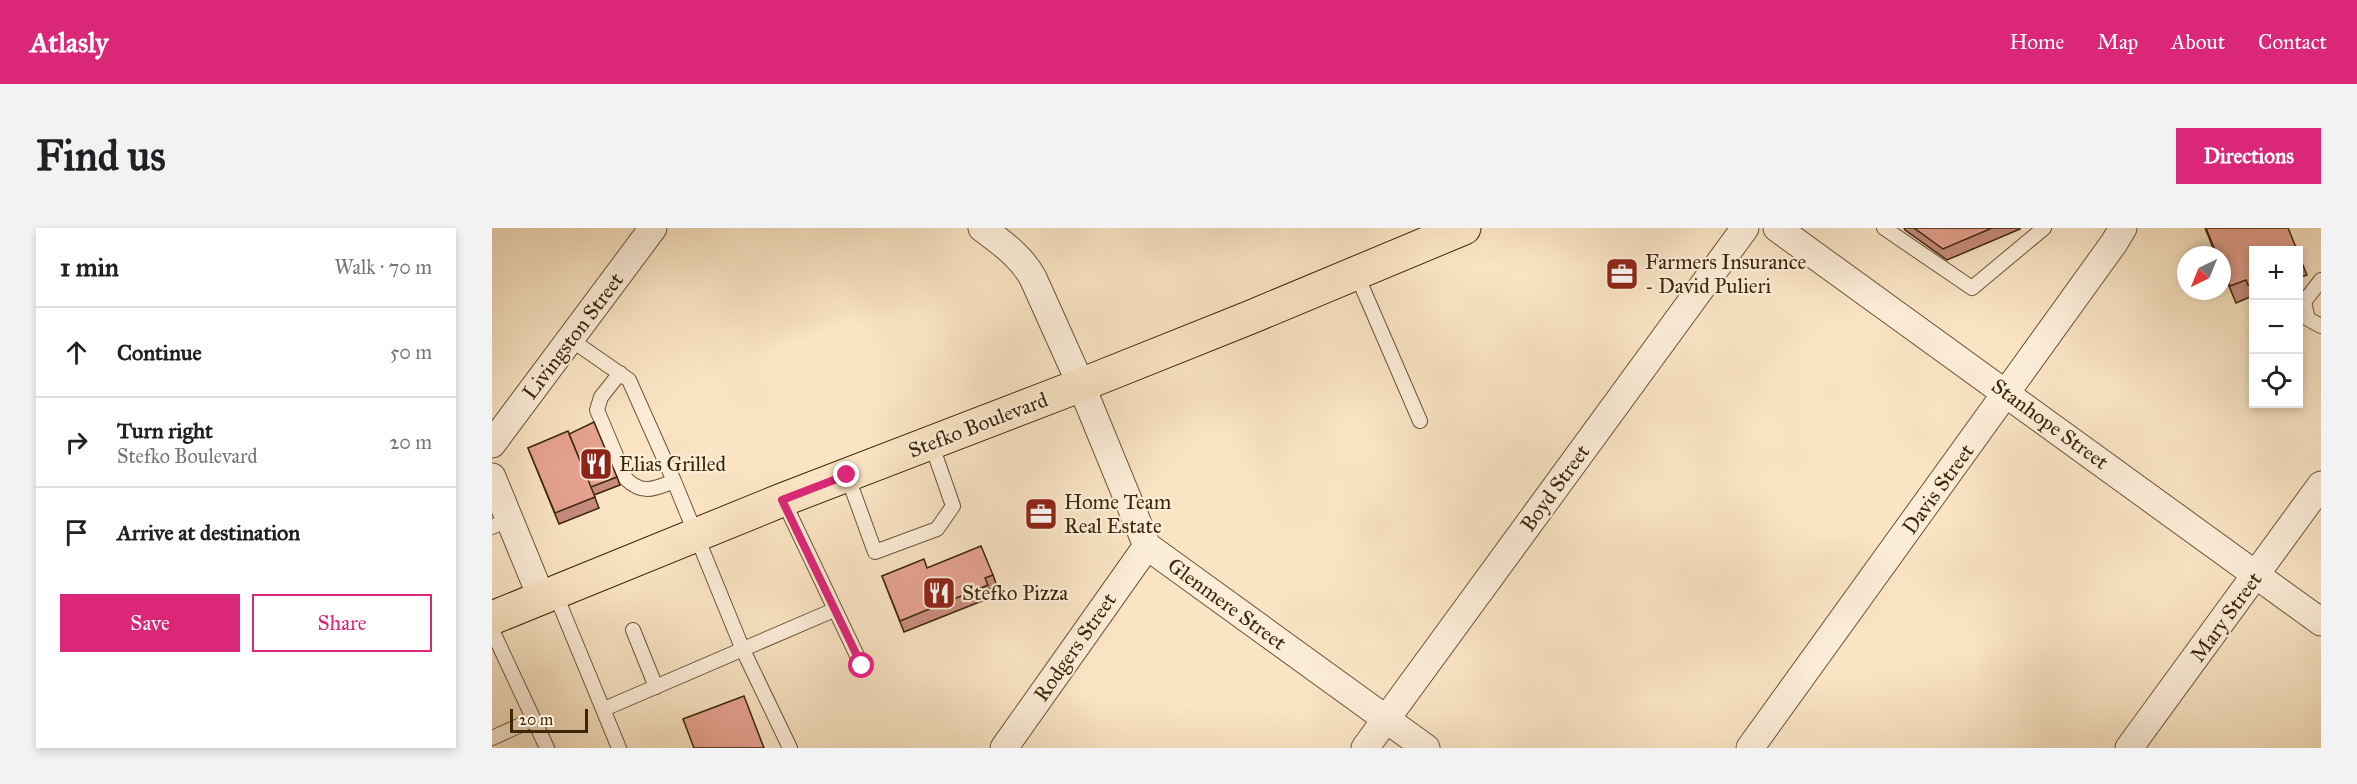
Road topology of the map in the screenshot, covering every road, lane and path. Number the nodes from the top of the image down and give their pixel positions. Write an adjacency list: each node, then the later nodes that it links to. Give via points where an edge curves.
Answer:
1 (653, 228): 13 (street, Livingston Street)
2 (982, 228): 9 (street, Glenmere Street)
3 (1464, 228): 10 (main road, Stefko Boulevard)
4 (1745, 228): 40 (street, Boyd Street)
5 (1777, 228): 16 (street, Stanhope Street)
6 (1884, 228): 7 (lane, via 1972,288)
7 (2044, 228)
8 (2122, 228): 16 (street, Davis Street)
9 (1010, 236): 15 (street, Glenmere Street)
10 (1356, 273): 15 (main road, Stefko Boulevard); 17 (lane)
11 (2321, 280): 12 (lane, via 2304,302 2308,319)
12 (2321, 326)
13 (570, 339): 14 (lane); 19 (street, Livingston Street)
14 (620, 373): 22 (lane, via 629,380); 22 (lane, via 601,397 597,410 626,479 643,489)
15 (1081, 386): 18 (main road, Stefko Boulevard); 27 (street, Glenmere Street)
16 (2008, 393): 28 (street, Stanhope Street); 48 (street, Davis Street)
17 (1420, 421)
18 (931, 443): 20 (main road, Stefko Boulevard); 20 (lane, via 953,506 937,529 875,552)
19 (492, 444)
20 (847, 475): 24 (main road, Stefko Boulevard)
21 (492, 477): 25 (street)
22 (674, 482): 26 (lane)
23 (2321, 485): 28 (street, Mary Street)
24 (782, 500): 26 (main road, Stefko Boulevard); 30 (lane)
25 (501, 523): 29 (street)
26 (696, 535): 29 (main road, Stefko Boulevard); 35 (lane)
27 (1147, 546): 40 (street, Glenmere Street); 45 (street, Rodgers Street)
28 (2257, 575): 32 (street, Stanhope Street); 49 (street, Mary Street)
29 (549, 596): 31 (main road, Stefko Boulevard); 38 (lane)
30 (834, 610): 35 (lane); 36 (lane)
31 (492, 618)
32 (2321, 622)
33 (492, 630): 39 (lane)
34 (633, 630): 37 (lane)
35 (743, 650): 37 (lane); 44 (lane)
36 (862, 666)
37 (656, 687): 38 (lane)
38 (604, 709): 43 (lane)
39 (534, 719): 41 (lane); 42 (lane)
40 (1386, 719): 46 (street, Boyd Street); 47 (street, Glenmere Street)
41 (492, 738)
42 (547, 748)
43 (620, 748)
44 (790, 748)
45 (1004, 748)
46 (1365, 748)
47 (1426, 748)
48 (1750, 748)
49 (2129, 748)

